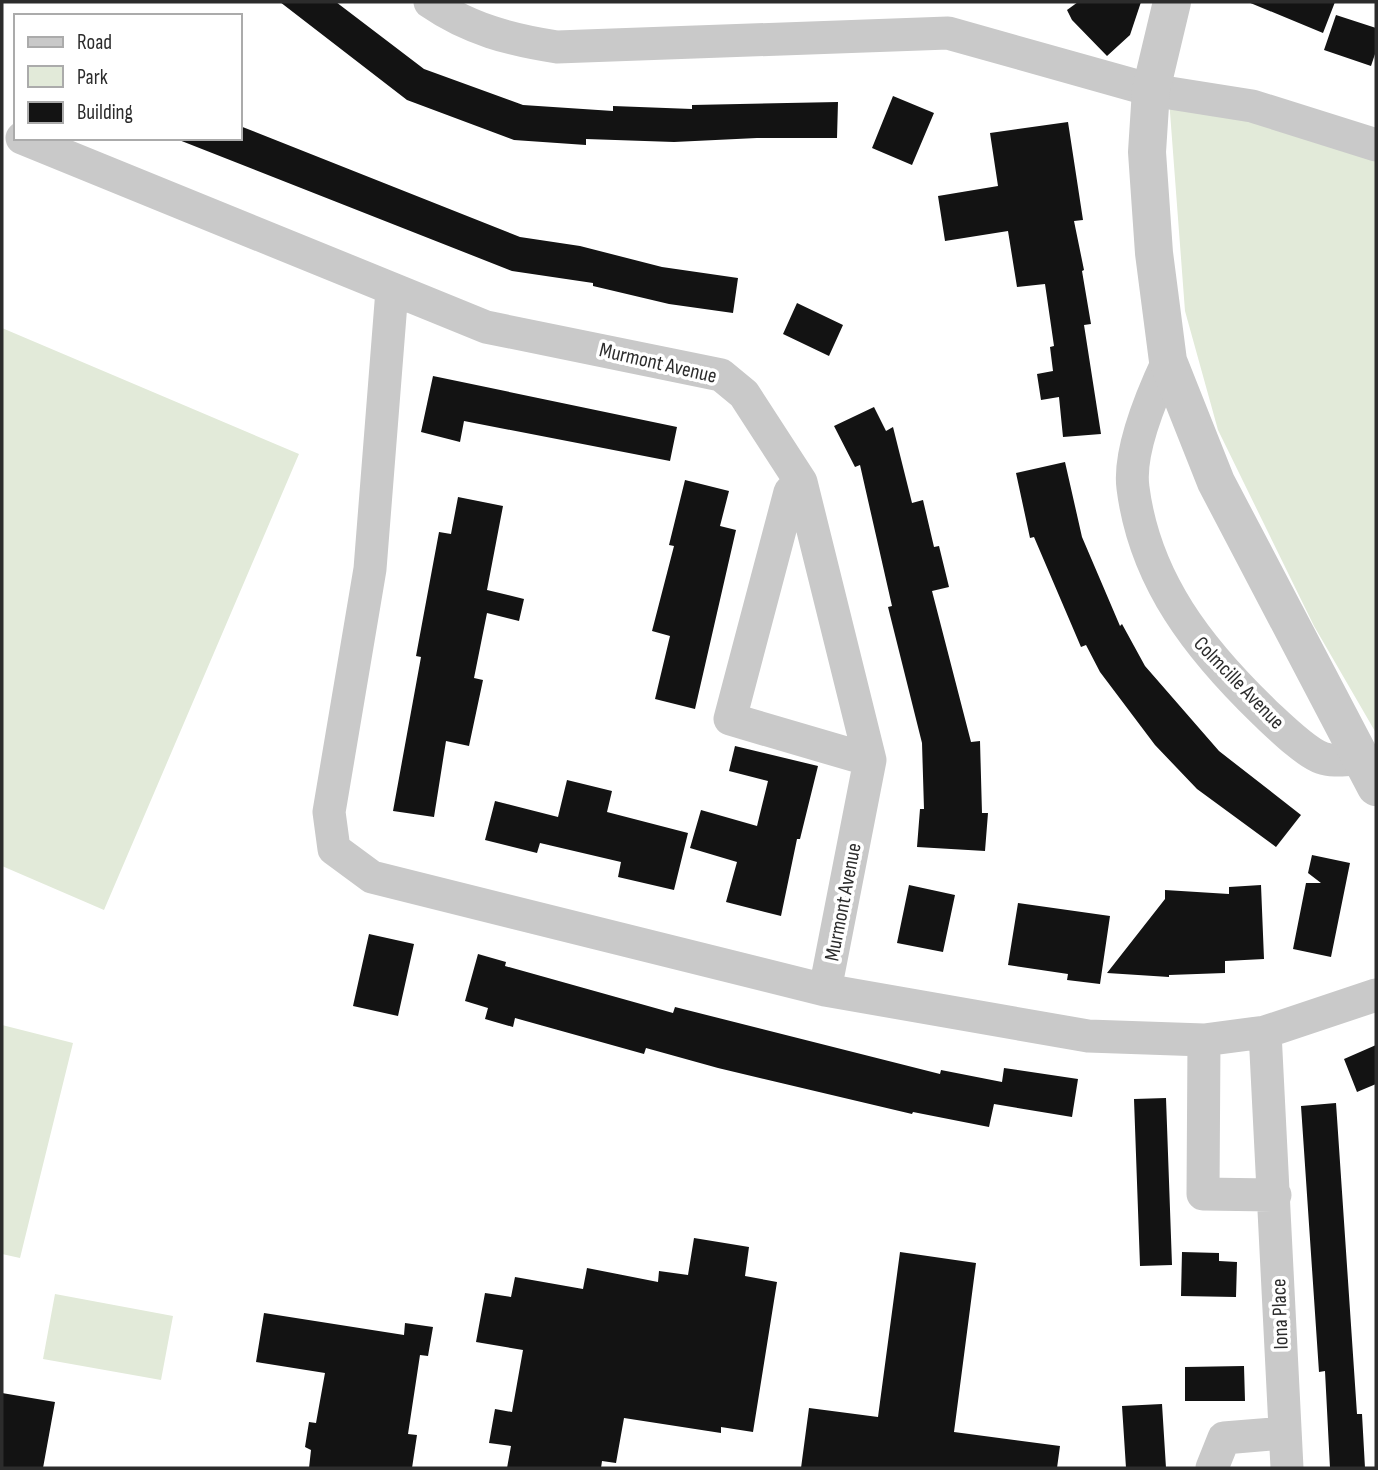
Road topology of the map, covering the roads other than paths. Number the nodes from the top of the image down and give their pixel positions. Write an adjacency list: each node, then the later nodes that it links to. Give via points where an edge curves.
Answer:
1 (430, 2): 3 (street, via 483,30 557,47 948,33)
2 (1172, 2): 3 (street, Colmcille Avenue)
3 (1151, 90): 5 (street, via 1252,106); 7 (street, Colmcille Avenue, via 1147,152)
4 (27, 140): 6 (street, Murmont Avenue)
5 (1376, 145)
6 (392, 290): 8 (street, Murmont Avenue, via 486,327 721,375 744,394); 11 (street, via 370,569 329,812 334,849 372,877)
7 (1168, 361): 10 (street, Colmcille Avenue, via 1216,482); 10 (street, Colmcille Avenue, via 1150,400 1132,485 1148,551 1170,601 1199,644 1281,727 1322,758)
8 (801, 482): 9 (street, Murmont Avenue); 9 (street, via 790,492 730,719)
9 (870, 760): 11 (street, Murmont Avenue)
10 (1368, 773)
11 (825, 990): 14 (street, via 1088,1036)
12 (1376, 995): 13 (street)
13 (1265, 1032): 14 (street); 15 (street, Iona Place)
14 (1204, 1040): 15 (street, via 1203,1194)
15 (1275, 1195): 16 (street, Iona Place)
16 (1285, 1433): 17 (street, via 1223,1438); 18 (street, Iona Place)
17 (1212, 1468)
18 (1287, 1468)

